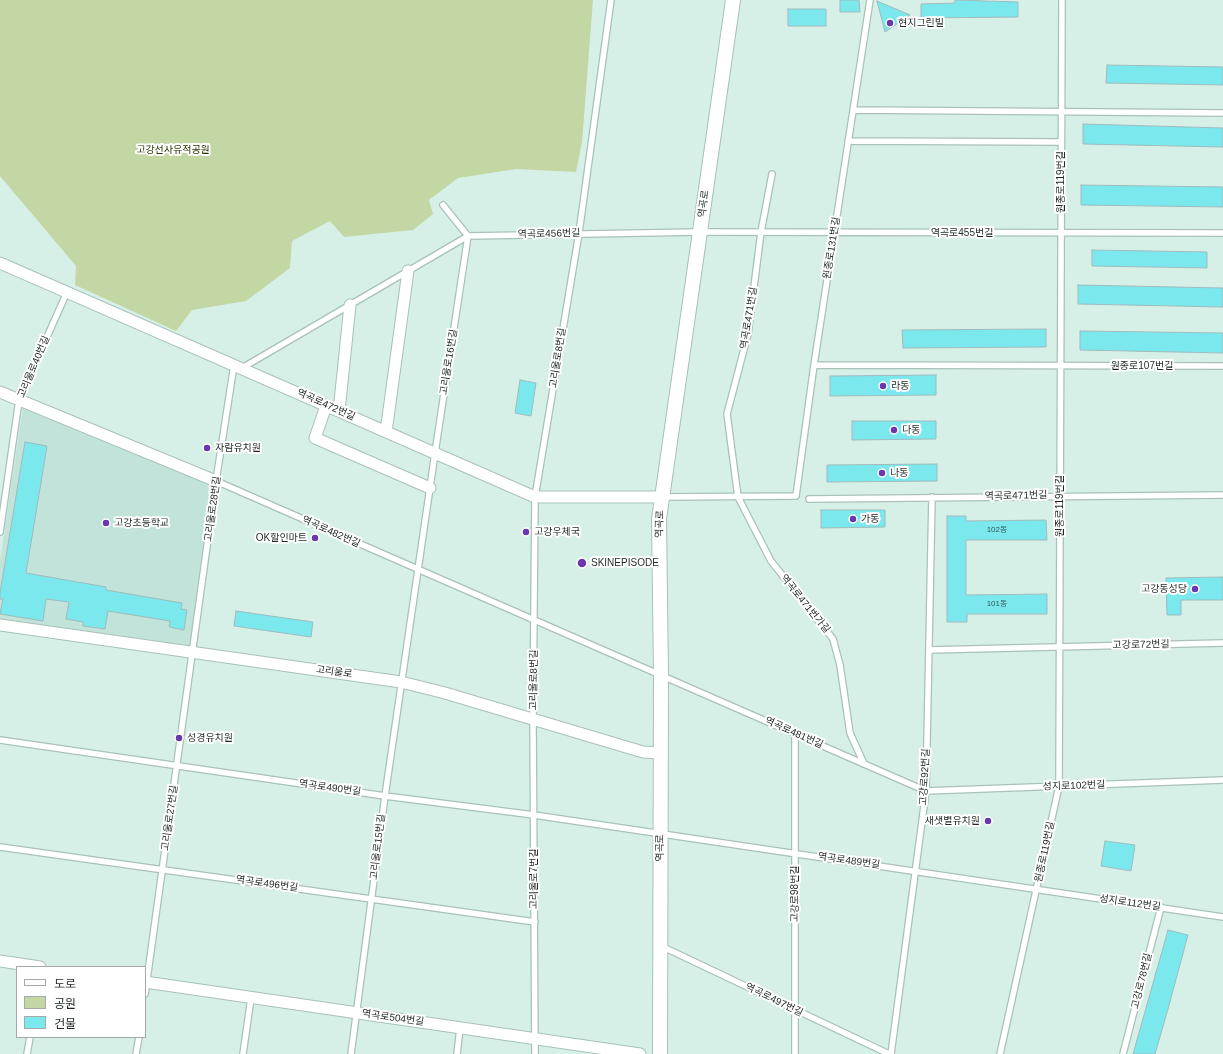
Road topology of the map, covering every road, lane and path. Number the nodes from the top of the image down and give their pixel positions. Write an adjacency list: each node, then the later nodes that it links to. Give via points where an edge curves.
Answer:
1 (612, 0): 15 (lane, 고리울로8번길)
2 (733, 0): 12 (street, 역곡로)
3 (870, 0): 5 (lane, 원종로131번길)
4 (1062, 0): 6 (lane, 원종로119번길)
5 (853, 110): 6 (lane); 8 (lane, 원종로131번길)
6 (1061, 112): 7 (lane); 9 (lane, 원종로119번길)
7 (1223, 113)
8 (848, 141): 9 (lane, 원종로119번길); 14 (lane, 원종로131번길)
9 (1061, 142): 16 (lane, 원종로119번길)
10 (772, 174): 13 (lane)
11 (443, 205): 18 (lane)
12 (700, 232): 13 (lane, 역곡로455번길); 15 (lane, 역곡로456번길); 38 (street, 역곡로)
13 (761, 232): 14 (lane, 역곡로455번길); 39 (lane, 역곡로471번길, via 748,334 727,414)
14 (834, 232): 16 (lane, 역곡로455번길); 23 (lane, 원종로131번길)
15 (579, 233): 18 (lane, 역곡로456번길); 37 (lane, 고리울로8번길)
16 (1061, 233): 17 (lane, 역곡로455번길); 24 (lane, 원종로119번길)
17 (1223, 233)
18 (468, 236): 20 (lane, 역곡로456번길); 32 (lane, 고리울로16번길)
19 (0, 263): 21 (street, 역곡로472번길)
20 (408, 271): 22 (lane, 역곡로456번길); 31 (street)
21 (67, 292): 26 (street, 역곡로472번길); 28 (lane, 고리울로40번길)
22 (350, 305): 26 (lane, 역곡로456번길); 30 (street)
23 (814, 365): 24 (lane); 39 (lane, 원종로131번길, via 796,496)
24 (1060, 366): 25 (lane, 원종로107번길); 36 (lane, 원종로119번길)
25 (1223, 366)
26 (238, 367): 29 (street, 역곡로472번길); 33 (lane, 고리울로28번길)
27 (0, 392): 28 (street, 역곡로482번길)
28 (19, 400): 33 (street, 역곡로482번길); 42 (lane, 고리울로40번길)
29 (326, 406): 30 (street, 역곡로472번길); 34 (street, via 315,438)
30 (339, 411): 31 (street, 역곡로472번길)
31 (386, 432): 32 (street, 역곡로472번길)
32 (434, 453): 34 (lane, 고리울로16번길); 37 (street, 역곡로472번길)
33 (216, 481): 44 (lane, 역곡로482번길); 50 (lane, 고리울로28번길)
34 (430, 488): 44 (lane, 고리울로16번길)
35 (1223, 495): 36 (lane, 역곡로471번길)
36 (1060, 496): 40 (lane, 역곡로471번길); 48 (lane, 원종로119번길)
37 (535, 497): 38 (street, 역곡로472번길); 45 (lane, 고리울로8번길)
38 (662, 497): 39 (lane); 51 (street, 역곡로, via 659,519)
39 (738, 497): 57 (lane, 역곡로471번가길, via 771,561 833,639 840,666 850,733)
40 (932, 497): 41 (lane, 역곡로471번길); 49 (lane, 고강로92번길)
41 (810, 499)
42 (1, 516): 43 (lane, 고리울로40번길)
43 (0, 532)
44 (419, 570): 45 (lane, 역곡로482번길); 52 (lane, 고리울로16번길)
45 (534, 620): 51 (lane, 역곡로482번길); 53 (lane, 고리울로8번길)
46 (0, 625): 50 (street, 고리울로)
47 (1223, 643): 48 (lane, 고강로72번길)
48 (1059, 647): 49 (lane); 60 (lane, 원종로119번길)
49 (928, 650): 61 (lane, 고강로92번길)
50 (193, 652): 52 (street, 고리울로); 58 (lane, 고리울로27번길)
51 (661, 676): 54 (lane, 역곡로481번길); 56 (street, 역곡로)
52 (401, 682): 53 (street, 고리울로); 62 (lane, 고리울로15번길)
53 (533, 719): 56 (street, 고리울로, via 643,752); 63 (lane, 고리울로7번길)
54 (795, 734): 57 (lane, 역곡로481번길); 66 (lane, 고강로98번길)
55 (0, 740): 58 (lane, 역곡로490번길)
56 (661, 753): 64 (street, 역곡로)
57 (864, 764): 61 (lane, 역곡로481번길)
58 (177, 765): 62 (lane, 역곡로490번길); 67 (lane, 고리울로27번길)
59 (1223, 780): 60 (lane, 성지로102번길)
60 (1059, 786): 61 (lane, 성지로102번길); 69 (lane, 원종로119번길)
61 (926, 791): 68 (lane, 고강로92번길)
62 (385, 796): 63 (lane, 역곡로490번길); 70 (lane, 고리울로15번길)
63 (534, 815): 64 (lane, 역곡로490번길); 73 (lane, 고리울로7번길)
64 (660, 835): 66 (lane, 역곡로489번길); 74 (street, 역곡로)
65 (0, 847): 67 (lane, 역곡로496번길)
66 (795, 854): 68 (lane, 역곡로489번길); 79 (lane, 고강로98번길)
67 (163, 870): 70 (lane, 역곡로496번길); 77 (lane, 고리울로27번길)
68 (916, 871): 69 (lane, 역곡로489번길); 94 (lane, 고강로92번길)
69 (1037, 889): 71 (lane, 성지로112번길); 95 (lane, 원종로119번길)
70 (372, 899): 73 (lane, 역곡로496번길); 80 (lane, 고리울로15번길)
71 (1161, 907): 72 (lane, 성지로112번길); 96 (lane, 고강로78번길)
72 (1223, 917)
73 (535, 922): 84 (lane, 고리울로7번길)
74 (660, 945): 79 (lane, 역곡로497번길); 92 (street, 역곡로)
75 (0, 961): 76 (street)
76 (33, 966)
77 (146, 986): 78 (street, 역곡로504번길)
78 (251, 998): 80 (street, 역곡로504번길); 87 (lane)
79 (795, 1010): 93 (lane, 고강로98번길); 94 (lane, 역곡로497번길)
80 (357, 1013): 81 (street, 역곡로504번길); 88 (lane, 고리울로15번길)
81 (460, 1028): 84 (street, 역곡로504번길); 89 (lane)
82 (30, 1038): 85 (lane)
83 (139, 1038): 86 (lane)
84 (535, 1039): 90 (lane, 고리울로7번길); 91 (street, 역곡로504번길)
85 (27, 1054)
86 (136, 1054)
87 (243, 1054)
88 (351, 1054)
89 (456, 1054)
90 (535, 1054)
91 (640, 1054)
92 (660, 1054)
93 (795, 1054)
94 (890, 1054)
95 (1000, 1054)
96 (1123, 1054)

